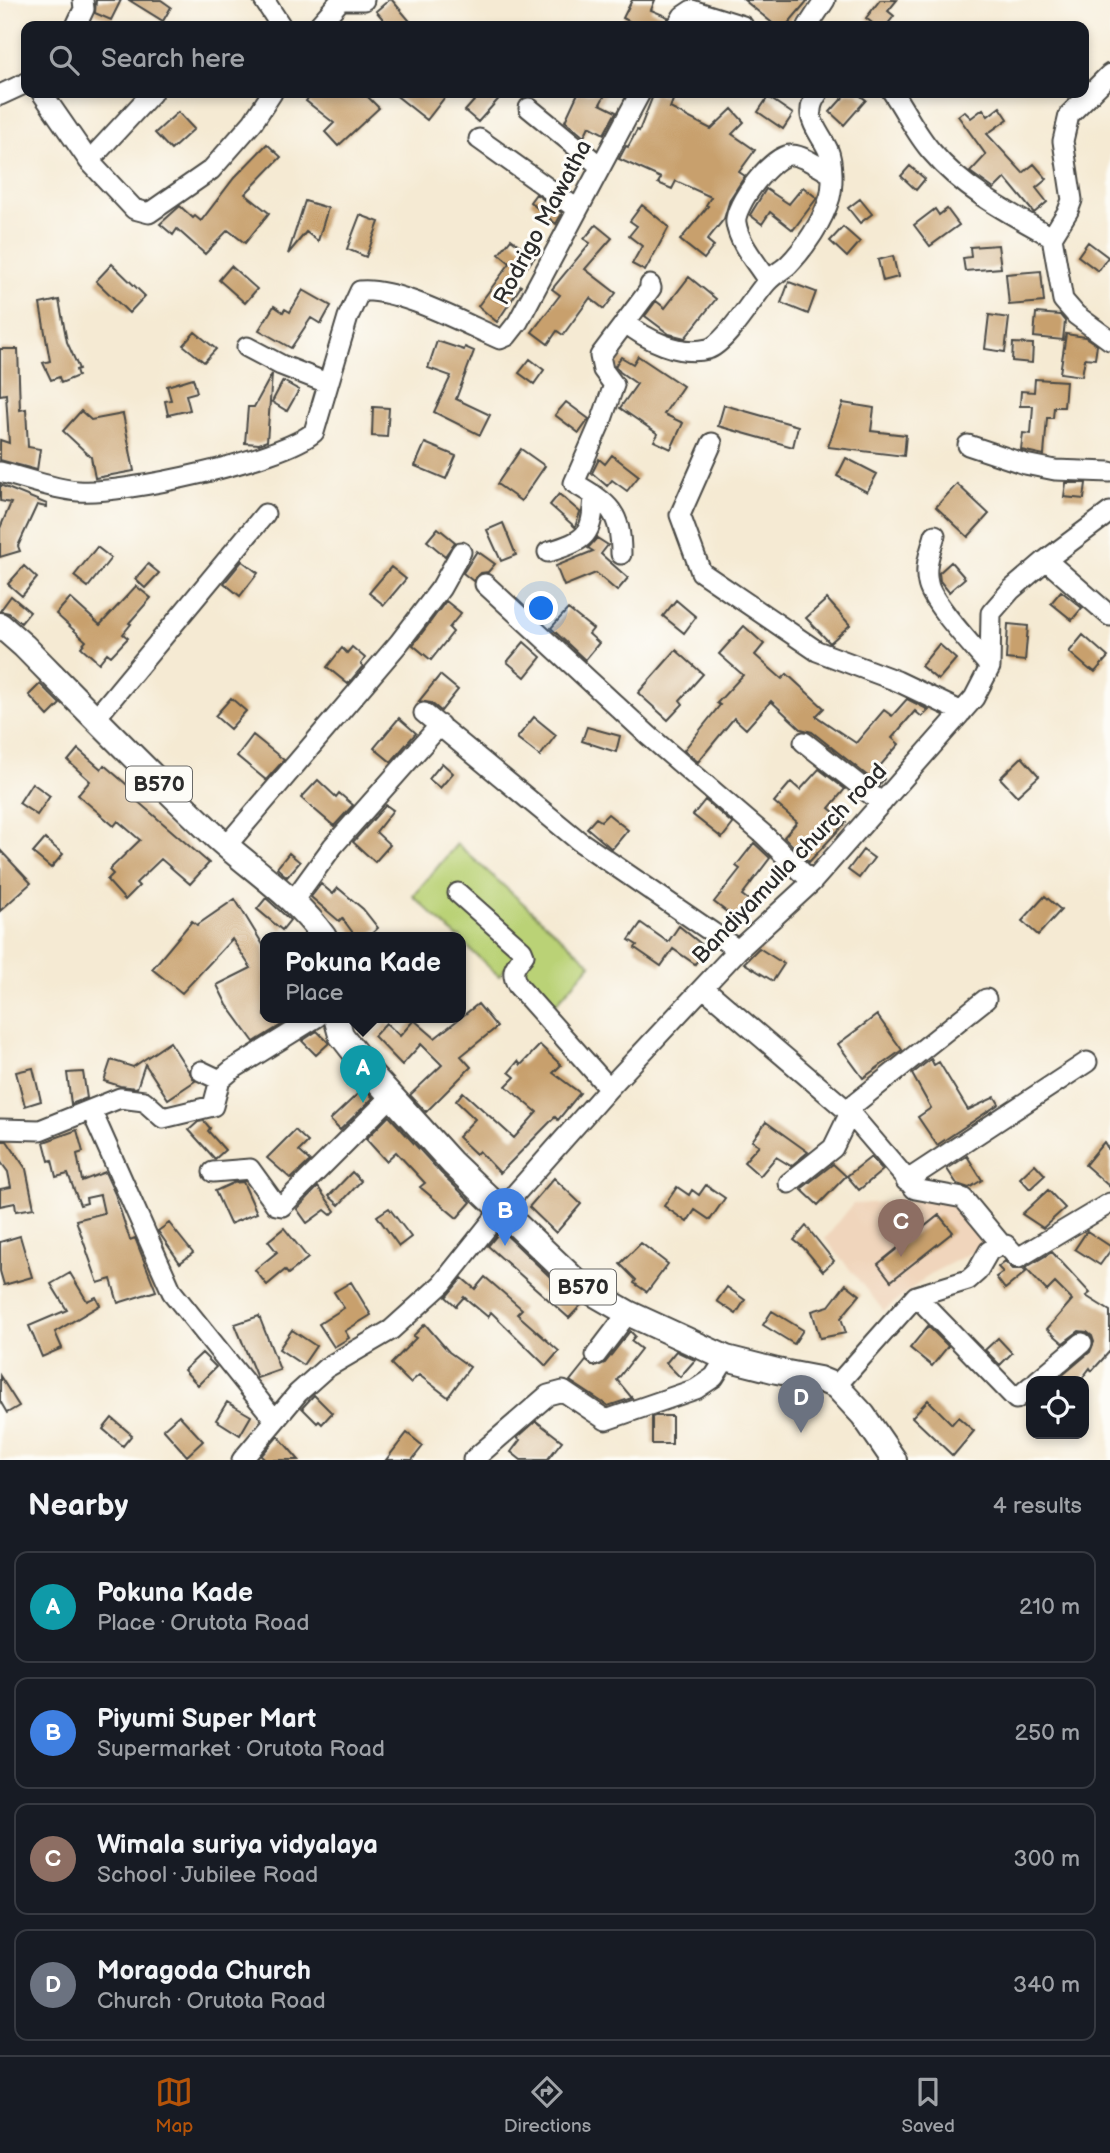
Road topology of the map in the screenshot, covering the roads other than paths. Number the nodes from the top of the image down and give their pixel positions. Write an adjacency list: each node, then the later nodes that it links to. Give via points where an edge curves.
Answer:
1 (83, 0): 7 (street)
2 (264, 0): 8 (street)
3 (345, 0): 4 (street); 9 (street)
4 (364, 0)
5 (825, 0): 11 (street)
6 (685, 13): 10 (street, via 692,10)
7 (78, 21)
8 (278, 21)
9 (323, 21)
10 (728, 21)
11 (811, 21)
12 (1110, 74): 14 (street)
13 (21, 85): 15 (street)
14 (1089, 93)
15 (0, 95)
16 (45, 98): 25 (street)
17 (147, 98): 25 (street)
18 (269, 98): 25 (street, via 211,170 149,213 134,209)
19 (637, 98): 26 (street, Rodrigo Mawatha)
20 (814, 98): 27 (street, via 812,124 829,153)
21 (896, 98): 29 (street, via 931,152 957,178)
22 (1084, 98): 29 (street, via 1069,115 1063,141 1072,201)
23 (529, 108): 26 (street)
24 (479, 139): 28 (street)
25 (89, 161)
26 (600, 166): 28 (street, Rodrigo Mawatha)
27 (832, 174): 30 (street, via 830,197 818,224 788,264); 30 (street, via 792,155 780,157 739,207 735,219 738,234)
28 (577, 209): 35 (street, Rodrigo Mawatha, via 507,336 500,339 385,293 360,292)
29 (1052, 237): 33 (street, via 1063,300)
30 (768, 281): 32 (street, via 711,348 688,351 660,343)
31 (650, 285): 32 (street)
32 (625, 323): 40 (street, via 600,356 614,385 574,484)
33 (1110, 340)
34 (247, 347): 35 (street)
35 (327, 383): 38 (street, Rodrigo Mawatha, via 314,432 307,438 206,471 101,491 76,491)
36 (712, 443): 53 (street, via 680,515 701,572 817,651)
37 (968, 446): 39 (street, via 1055,470)
38 (0, 472)
39 (1110, 472)
40 (594, 495): 45 (street, via 589,532 572,545); 46 (street, via 612,510 621,530)
41 (1110, 512): 47 (street, Bandiyamulla church road)
42 (265, 514): 54 (street)
43 (936, 534): 51 (street, via 927,563 928,585)
44 (461, 552): 58 (street, via 441,588 399,643)
45 (548, 552)
46 (621, 554)
47 (1046, 560): 49 (street); 51 (street, Bandiyamulla church road, via 991,613)
48 (485, 584): 59 (street)
49 (1110, 616)
50 (0, 625): 54 (main road, B570)
51 (990, 667): 53 (street, Bandiyamulla church road)
52 (424, 712): 55 (street)
53 (962, 712): 57 (street, Bandiyamulla church road)
54 (95, 719): 58 (main road, B570)
55 (440, 725): 61 (street, via 333,846); 63 (street, via 579,841)
56 (804, 742): 57 (street)
57 (881, 803): 59 (street, Bandiyamulla church road)
58 (226, 846): 61 (main road, B570)
59 (812, 882): 63 (street, Bandiyamulla church road)
60 (458, 893): 71 (street, via 522,950 524,955 513,969 518,986)
61 (293, 901): 62 (main road, B570)
62 (320, 932)
63 (738, 950): 64 (street, Bandiyamulla church road)
64 (704, 988): 71 (street, Bandiyamulla church road); 73 (street)
65 (986, 999): 73 (street)
66 (307, 1023): 70 (street)
67 (337, 1023): 72 (main road, B570, via 341,1035)
68 (1087, 1062): 77 (street)
69 (201, 1071): 70 (street)
70 (220, 1080): 75 (street, via 213,1106 163,1118 144,1101 120,1098 40,1130)
71 (609, 1088): 79 (street, Bandiyamulla church road)
72 (392, 1096): 76 (street, via 282,1206 276,1205 250,1169); 79 (main road, B570)
73 (849, 1111): 77 (street); 78 (street, via 833,1148)
74 (96, 1121): 90 (street, via 172,1292)
75 (0, 1129)
76 (213, 1172)
77 (906, 1181): 81 (street, via 915,1189 964,1198)
78 (789, 1183)
79 (501, 1210): 83 (main road, B570, via 581,1286); 90 (street, Bandiyamulla church road, via 442,1284 391,1330 326,1368)
80 (1106, 1210): 81 (street, via 1018,1258)
81 (1001, 1244): 82 (street, via 989,1251 968,1280)
82 (916, 1296): 88 (street); 89 (street, via 1016,1399)
83 (628, 1313): 85 (street); 86 (main road, B570)
84 (1082, 1342): 87 (street)
85 (596, 1355)
86 (726, 1358): 88 (main road, B570); 92 (street, via 714,1377 696,1389 606,1420 563,1391 548,1395)
87 (1043, 1376)
88 (836, 1386): 93 (main road, B570)
89 (1026, 1390)
90 (275, 1420): 91 (street, Bandiyamulla church road)
91 (242, 1460)
92 (473, 1460)
93 (894, 1460)

